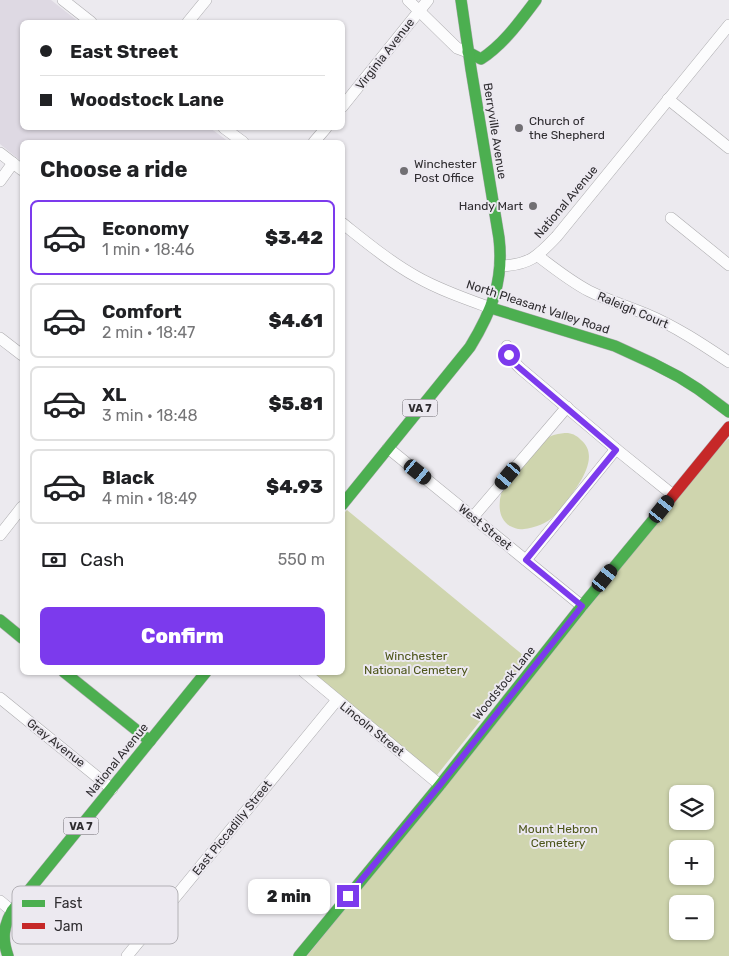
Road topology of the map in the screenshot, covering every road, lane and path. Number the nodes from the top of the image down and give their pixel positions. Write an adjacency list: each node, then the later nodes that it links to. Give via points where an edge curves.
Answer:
1 (63, 0): 8 (street)
2 (206, 0): 9 (street)
3 (408, 0): 7 (street)
4 (428, 0): 7 (street, Virginia Avenue)
5 (461, 0): 11 (main road, Berryville Avenue / VA 7)
6 (536, 0): 11 (main road, via 489,54 481,59)
7 (419, 11): 11 (street, via 457,48); 13 (street, Virginia Avenue)
8 (88, 20)
9 (190, 20)
10 (729, 24): 12 (street, National Avenue)
11 (468, 52): 26 (main road, Berryville Avenue / VA 7, via 499,238)
12 (668, 99): 18 (street); 24 (street, National Avenue)
13 (345, 103)
14 (227, 130): 16 (street)
15 (324, 130): 17 (street)
16 (240, 140)
17 (316, 140)
18 (729, 148)
19 (0, 153): 20 (street)
20 (18, 167): 21 (street)
21 (0, 181)
22 (671, 218): 25 (street)
23 (345, 225): 27 (street, North Pleasant Valley Road, via 417,277)
24 (538, 256): 26 (street, National Avenue, via 515,266); 31 (street, Raleigh Court, via 588,290 670,326)
25 (729, 265)
26 (500, 266): 27 (main road, VA 7)
27 (491, 308): 33 (main road, North Pleasant Valley Road, via 632,353 686,381); 35 (main road, VA 7, via 470,347)
28 (0, 338): 30 (street)
29 (507, 346): 32 (street, via 516,365)
30 (20, 354)
31 (729, 362)
32 (567, 407): 36 (street); 40 (street)
33 (729, 412)
34 (729, 427): 37 (main road, Woodstock Lane)
35 (388, 448): 38 (main road, VA 7); 40 (street, West Street)
36 (616, 450): 37 (street); 42 (street)
37 (673, 495): 43 (main road, Woodstock Lane)
38 (345, 501)
39 (20, 510): 41 (street)
40 (473, 517): 42 (street, West Street)
41 (0, 535)
42 (526, 560): 43 (street, West Street)
43 (582, 606): 52 (main road, Woodstock Lane)
44 (0, 620): 45 (main road)
45 (20, 636)
46 (68, 675): 51 (main road)
47 (204, 675): 51 (main road, National Avenue / VA 7)
48 (308, 675): 50 (street, Lincoln Street)
49 (0, 698): 53 (street, Gray Avenue)
50 (337, 700): 52 (street, Lincoln Street); 55 (street, East Piccadilly Street)
51 (150, 741): 53 (main road, National Avenue / VA 7)
52 (440, 785): 62 (main road, Woodstock Lane)
53 (112, 789): 54 (main road, National Avenue / VA 7)
54 (32, 886)
55 (178, 894)
56 (0, 901): 57 (street)
57 (12, 911): 58 (main road, VA 7)
58 (1, 937): 60 (main road, VA 7)
59 (137, 944): 61 (street, East Piccadilly Street)
60 (8, 956)
61 (127, 956)
62 (299, 956)

